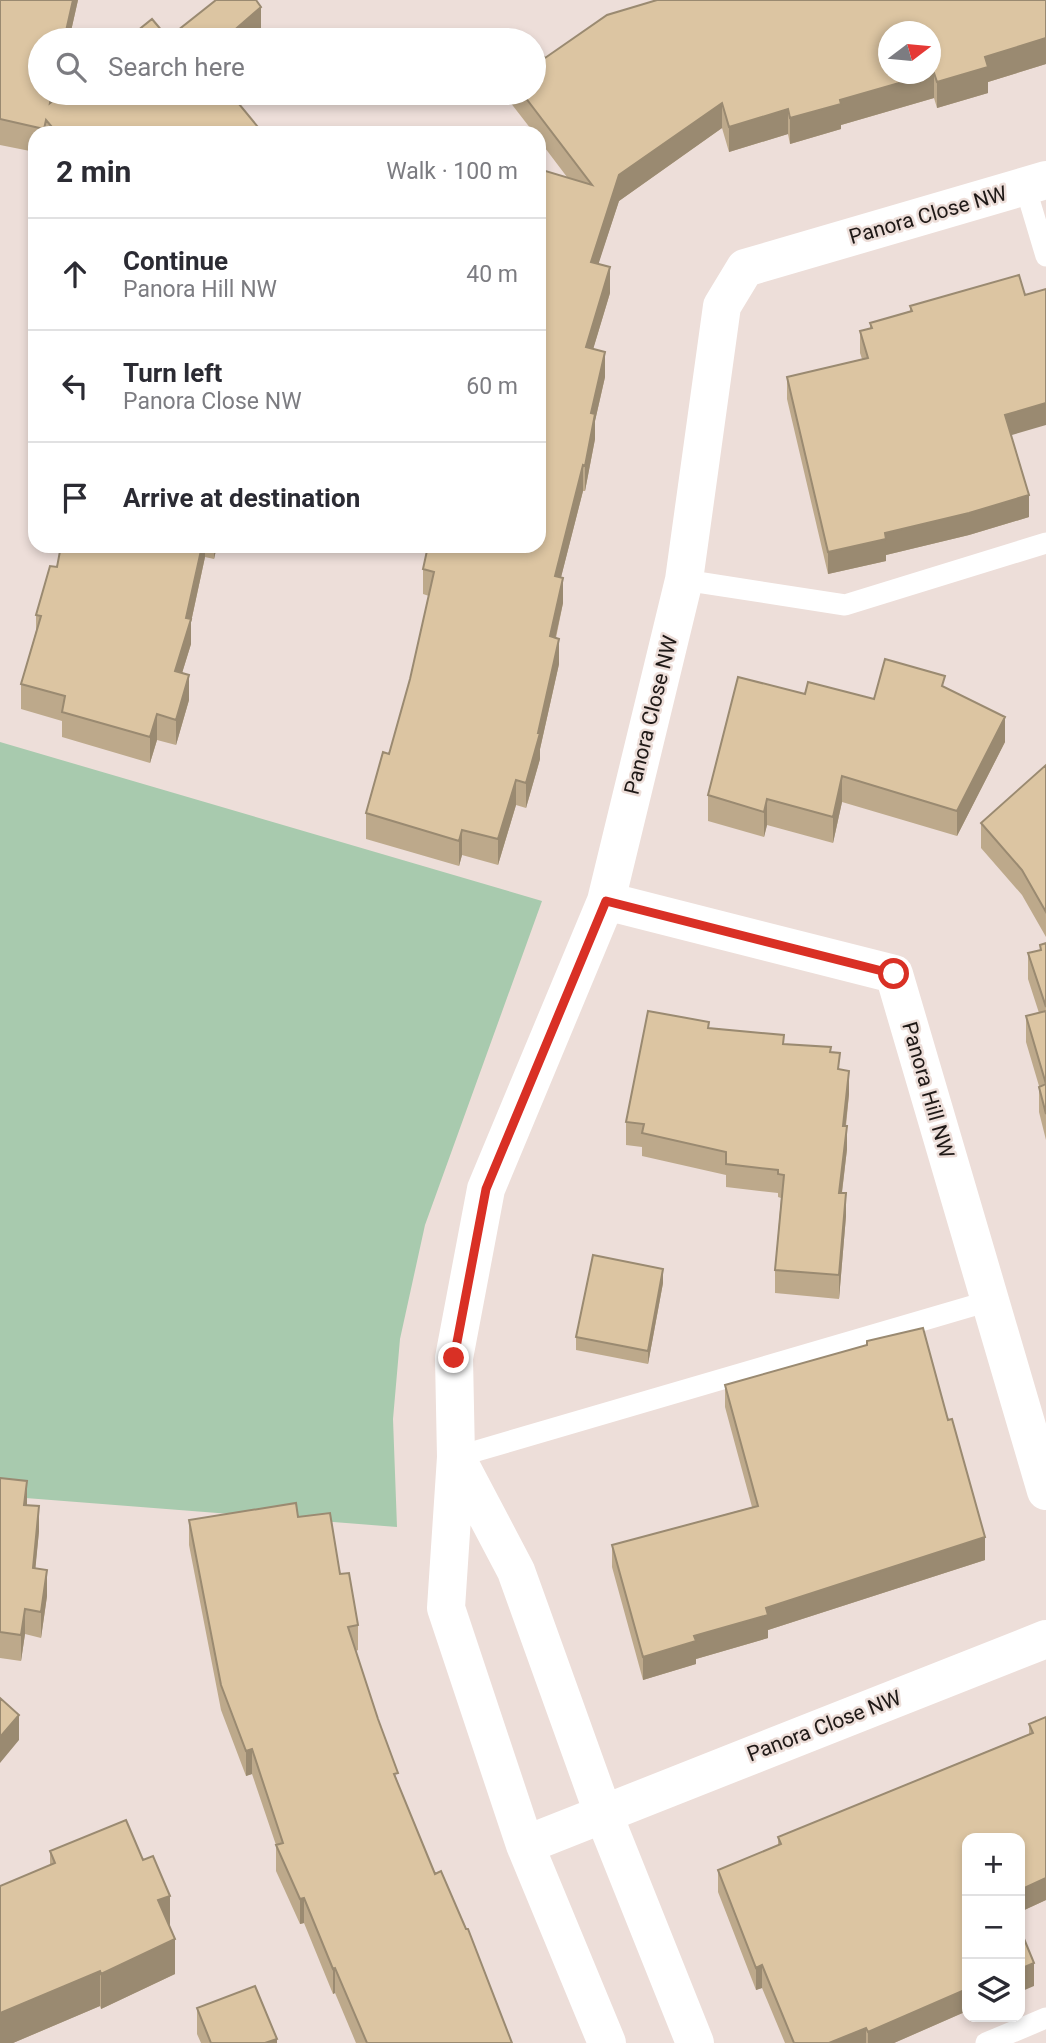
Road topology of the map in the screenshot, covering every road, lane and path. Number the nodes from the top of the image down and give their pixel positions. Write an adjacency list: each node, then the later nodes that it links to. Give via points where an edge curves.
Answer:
1 (1036, 183): 2 (lane); 4 (street, Panora Close NW, via 745,268 722,306)
2 (1046, 256)
3 (1046, 543): 4 (lane, via 845,605)
4 (684, 580): 5 (street, Panora Close NW)
5 (606, 901): 6 (street, Panora Hill NW, via 894,974); 7 (street, Panora Close NW, via 486,1189 454,1358)
6 (989, 1301): 7 (lane); 8 (street, Panora Hill NW)
7 (456, 1457): 10 (street, Panora Close NW, via 516,1571); 11 (street, Panora Close NW, via 446,1608)
8 (1046, 1491)
9 (1046, 1639): 10 (street, Panora Close NW)
10 (603, 1814): 11 (street, Panora Close NW); 14 (street, Panora Close NW)
11 (525, 1845): 13 (street, Panora Close NW)
12 (1046, 2018): 15 (lane)
13 (607, 2043)
14 (695, 2043)
15 (986, 2043)

